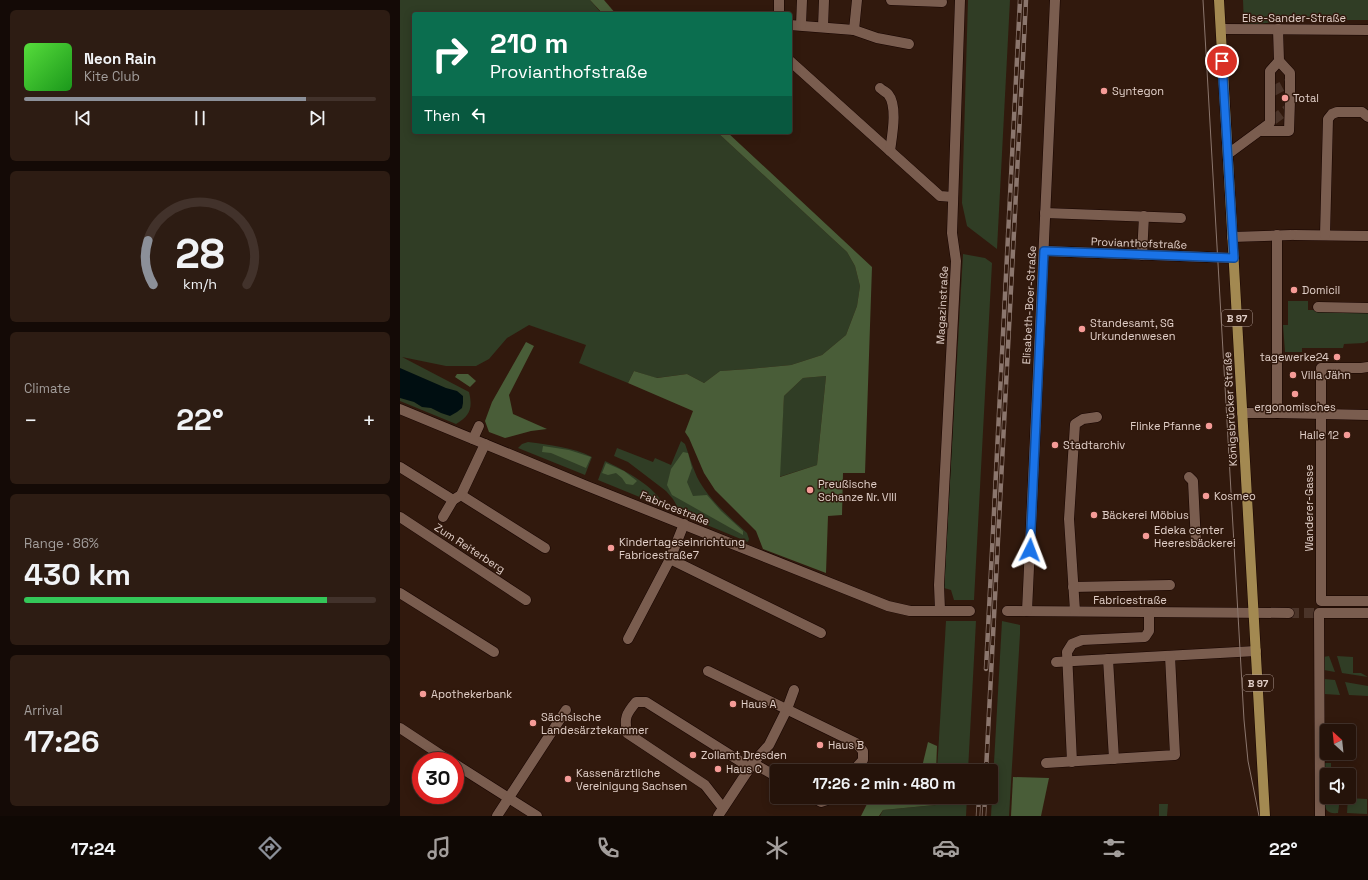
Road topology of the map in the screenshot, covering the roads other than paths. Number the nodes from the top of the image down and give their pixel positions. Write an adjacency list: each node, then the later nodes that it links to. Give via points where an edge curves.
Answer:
1 (779, 0): 10 (street)
2 (802, 0): 12 (street)
3 (824, 0): 13 (street)
4 (857, 0): 15 (street)
5 (891, 0): 9 (street)
6 (960, 0): 26 (street, Magazinstraße)
7 (1055, 0): 27 (street, Elisabeth-Boer-Straße)
8 (1219, 0): 16 (main road, Königsbrücker Straße / B 97)
9 (942, 2)
10 (779, 12)
11 (792, 25): 12 (street)
12 (801, 25): 13 (street)
13 (823, 27): 15 (street)
14 (1278, 29): 16 (street, Else-Sander-Straße); 17 (street, Else-Sander-Straße); 19 (street)
15 (854, 30): 18 (street)
16 (1221, 30): 25 (main road, Königsbrücker Straße / B 97)
17 (1368, 30)
18 (908, 44)
19 (1279, 62): 23 (street, via 1270,71 1271,122); 23 (street, via 1290,73 1289,131)
20 (792, 63): 24 (street)
21 (880, 88): 24 (street, via 892,103 894,118)
22 (1368, 117): 31 (street, via 1362,112 1337,112 1328,119)
23 (1260, 131): 25 (street)
24 (890, 151): 26 (street, via 940,196)
25 (1228, 154): 33 (main road, Königsbrücker Straße / B 97)
26 (953, 197): 63 (street, Magazinstraße, via 952,233 956,262 939,586)
27 (1046, 213): 28 (street); 34 (street, Elisabeth-Boer-Straße)
28 (1144, 216): 29 (street); 35 (street)
29 (1181, 218)
30 (1276, 235): 31 (street, via 1283,239); 33 (street); 42 (street)
31 (1325, 235): 32 (street)
32 (1368, 236)
33 (1232, 237): 36 (main road, Königsbrücker Straße / B 97)
34 (1044, 251): 35 (street, Provianthofstraße); 66 (street, Elisabeth-Boer-Straße)
35 (1142, 255): 36 (street, Provianthofstraße)
36 (1234, 258): 41 (main road, Königsbrücker Straße / B 97)
37 (1318, 307): 38 (street)
38 (1368, 308)
39 (1363, 368): 43 (street, Wanderer-Gasse, via 1321,368)
40 (400, 409): 47 (street, Fabricestraße)
41 (1242, 412): 42 (street); 69 (main road, Königsbrücker Straße / B 97)
42 (1277, 414): 43 (street)
43 (1321, 415): 44 (street); 62 (street, Wanderer-Gasse, via 1322,601)
44 (1368, 415)
45 (1097, 416): 59 (street, via 1075,424 1069,519)
46 (478, 426): 47 (street)
47 (473, 439): 48 (street, Fabricestraße)
48 (485, 444): 51 (street); 54 (street, Fabricestraße)
49 (400, 467): 51 (street)
50 (1189, 477): 55 (street, via 1193,481)
51 (457, 497): 53 (street); 56 (street)
52 (400, 517): 61 (street, Zum Reiterberg)
53 (443, 517)
54 (684, 524): 57 (street); 63 (street, Fabricestraße, via 888,606 910,610)
55 (1196, 543)
56 (545, 548)
57 (670, 559): 72 (street); 73 (street)
58 (1170, 585): 59 (street)
59 (1073, 587): 67 (street)
60 (400, 593): 75 (street)
61 (526, 600)
62 (1368, 601)
63 (940, 610): 64 (street, Fabricestraße)
64 (970, 611)
65 (1006, 611): 66 (street, Fabricestraße)
66 (1027, 611): 67 (street, Fabricestraße)
67 (1075, 611): 68 (street, Fabricestraße)
68 (1149, 612): 69 (street, Fabricestraße); 79 (street, via 1150,631 1145,637 1082,640 1072,644 1067,652)
69 (1254, 613): 70 (street, Fabricestraße); 74 (main road, Königsbrücker Straße / B 97)
70 (1289, 613)
71 (1368, 613): 99 (street, via 1317,613)
72 (821, 633)
73 (628, 639)
74 (1256, 651): 76 (street); 98 (main road, Königsbrücker Straße / B 97)
75 (494, 652)
76 (1170, 656): 77 (street); 86 (street, via 1175,755)
77 (1108, 659): 79 (street); 86 (street)
78 (1056, 662): 79 (street)
79 (1067, 662): 87 (street)
80 (708, 671): 82 (street)
81 (794, 690): 82 (street)
82 (787, 709): 88 (street, via 769,744); 90 (street, via 856,743 863,751)
83 (566, 710): 94 (street)
84 (400, 728): 85 (street)
85 (436, 752)
86 (1114, 759): 87 (street)
87 (1072, 762): 89 (street)
88 (753, 763): 92 (street); 93 (street)
89 (1046, 763)
90 (859, 764)
91 (464, 770): 94 (street)
92 (747, 772): 95 (street); 95 (street, via 743,763 646,702 636,702 628,712 625,722 627,733 705,785)
93 (770, 773)
94 (508, 798): 96 (street); 97 (street)
95 (720, 812)
96 (497, 816)
97 (537, 816)
98 (1265, 816)
99 (1320, 816)

